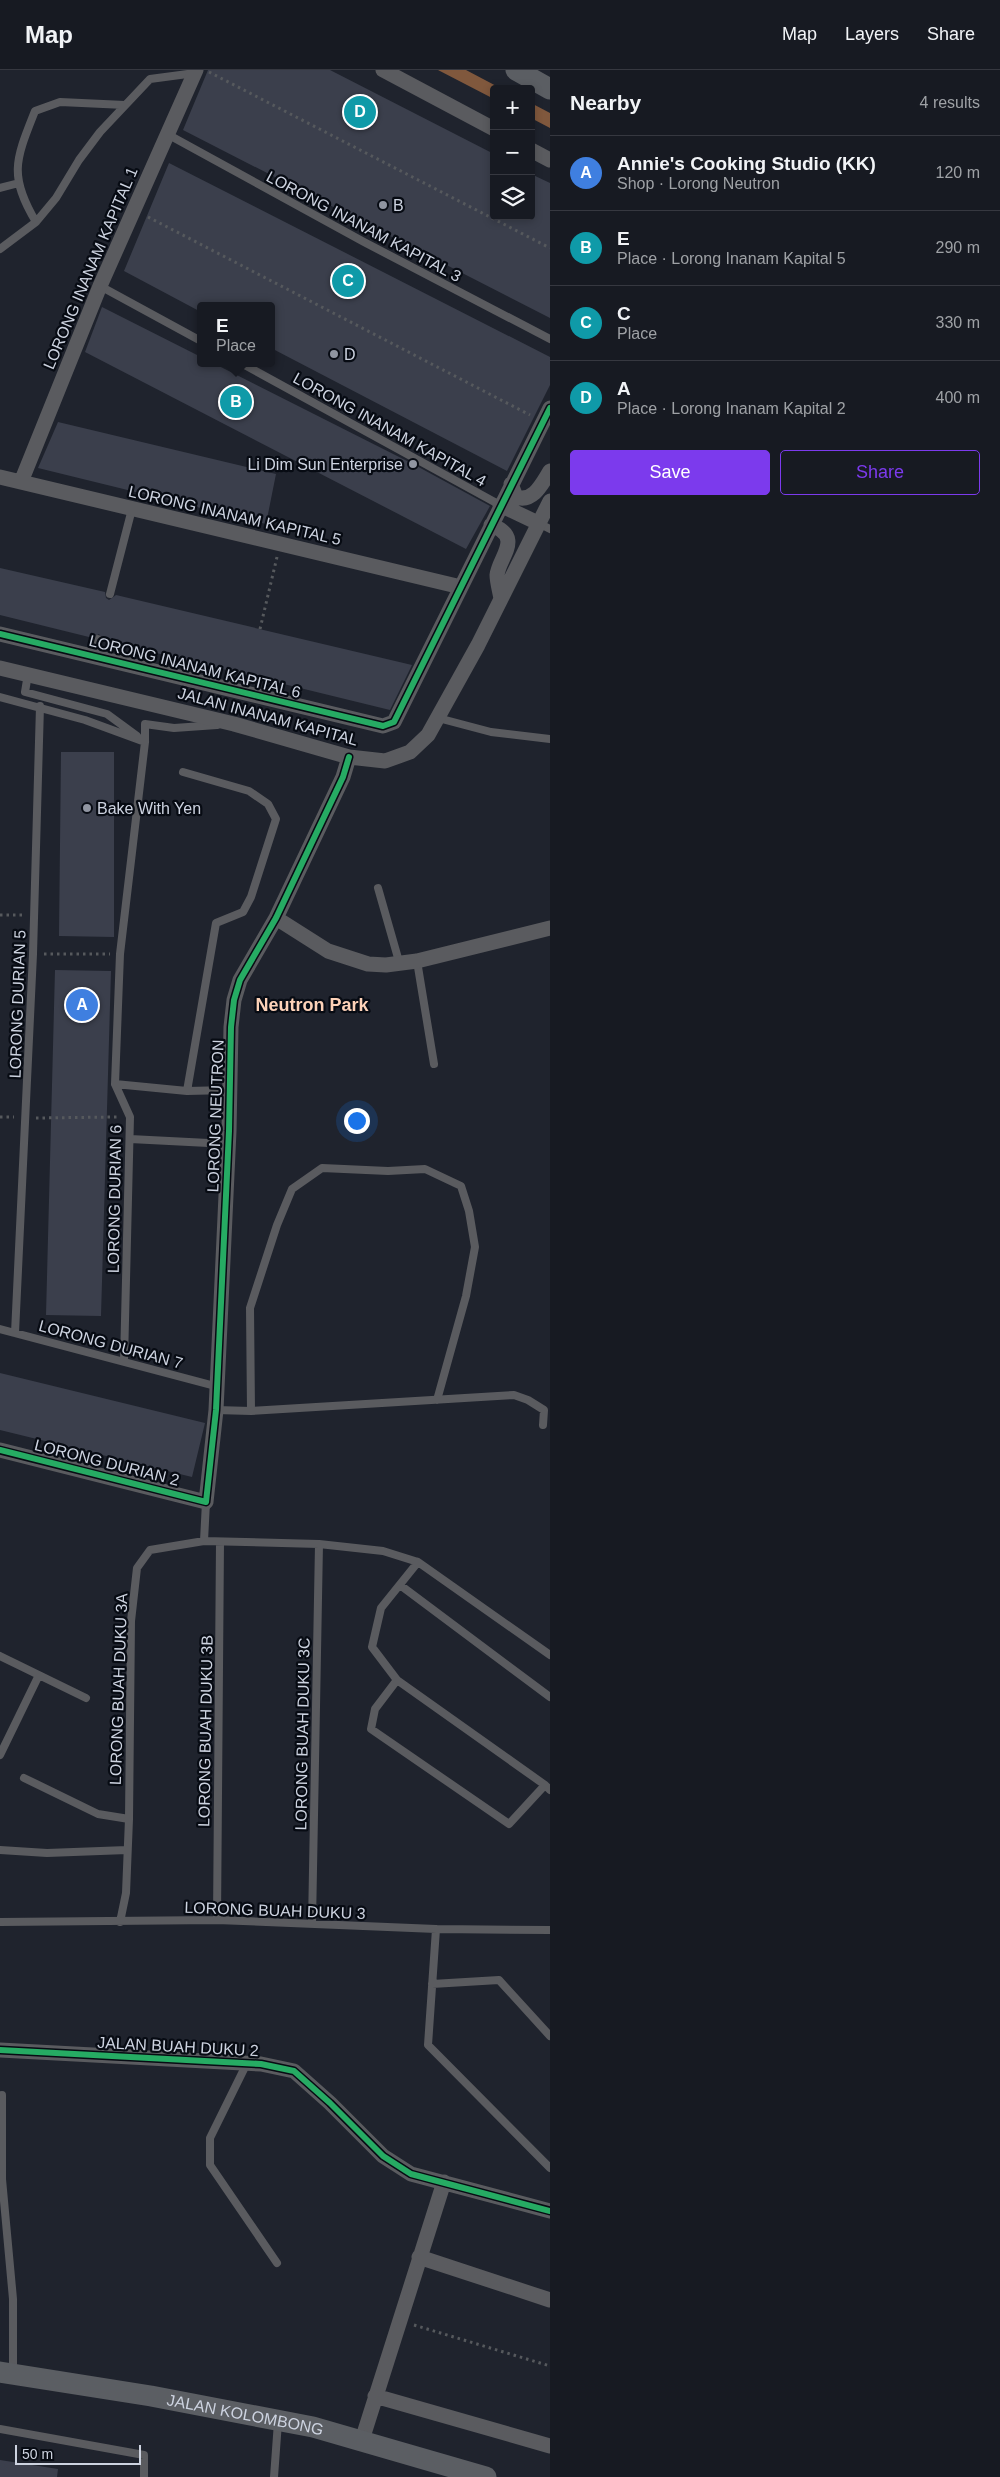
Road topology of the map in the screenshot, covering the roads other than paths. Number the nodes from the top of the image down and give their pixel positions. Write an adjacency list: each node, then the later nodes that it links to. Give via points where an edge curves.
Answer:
1 (383, 70): 6 (street)
2 (516, 70): 4 (street)
3 (200, 72): 5 (lane, via 150,79); 7 (street, LORONG INANAM KAPITAL 1)
4 (550, 89)
5 (125, 105): 10 (lane, via 60,102 35,111 18,154); 12 (lane, via 100,132)
6 (490, 127)
7 (167, 134): 14 (street, LORONG INANAM KAPITAL 1); 15 (lane, LORONG INANAM KAPITAL 3)
8 (535, 152): 9 (street)
9 (550, 160)
10 (18, 184): 11 (lane); 12 (lane)
11 (0, 188)
12 (36, 222): 13 (lane)
13 (0, 249)
14 (100, 286): 16 (lane); 21 (street, LORONG INANAM KAPITAL 1)
15 (550, 339)
16 (197, 340)
17 (248, 367): 24 (lane, LORONG INANAM KAPITAL 4)
18 (550, 408): 22 (street)
19 (550, 471): 22 (street, via 536,493 528,498 516,497)
20 (0, 477): 21 (street, LORONG INANAM KAPITAL 5)
21 (21, 482): 25 (street, LORONG INANAM KAPITAL 5)
22 (511, 484): 24 (street)
23 (550, 501): 27 (street, JALAN INANAM KAPITAL)
24 (500, 504): 26 (street); 27 (street)
25 (132, 509): 28 (street, LORONG INANAM KAPITAL 5); 29 (lane)
26 (490, 525): 28 (street); 30 (street, via 498,527 507,540 506,555 497,574)
27 (544, 526): 30 (street, JALAN INANAM KAPITAL)
28 (461, 587): 33 (street, LORONG INANAM KAPITAL 6, via 394,722 383,726)
29 (110, 594)
30 (501, 599): 38 (street, JALAN INANAM KAPITAL)
31 (0, 634): 33 (street, LORONG INANAM KAPITAL 6)
32 (98, 639): 33 (lane)
33 (93, 656)
34 (0, 668): 35 (street, JALAN INANAM KAPITAL)
35 (28, 674): 39 (street, JALAN INANAM KAPITAL); 41 (lane, via 25,692 108,714)
36 (0, 697): 37 (lane)
37 (40, 706): 41 (lane); 56 (lane, LORONG DURIAN 5, via 33,954)
38 (438, 718): 40 (lane, via 491,732); 42 (street, JALAN INANAM KAPITAL, via 410,752 385,761)
39 (234, 724): 41 (lane, LORONG DURIAN 6, via 174,728 145,724); 42 (street, JALAN INANAM KAPITAL)
40 (550, 739)
41 (145, 742): 50 (lane, LORONG DURIAN 6, via 120,954)
42 (349, 758): 45 (street, LORONG NEUTRON)
43 (183, 772): 52 (lane, via 249,791 268,804 276,819 243,912 216,923)
44 (378, 888): 48 (lane)
45 (276, 918): 48 (street, via 328,951 368,964); 51 (street, LORONG NEUTRON, via 240,980 234,1000)
46 (550, 928): 47 (street)
47 (417, 962): 48 (street); 49 (lane)
48 (400, 965)
49 (434, 1064)
50 (115, 1084): 52 (lane); 53 (lane, LORONG DURIAN 6, via 130,1117)
51 (229, 1090): 52 (lane); 54 (street, LORONG NEUTRON)
52 (187, 1091)
53 (130, 1139): 54 (lane); 57 (lane, LORONG DURIAN 6)
54 (228, 1144): 58 (street, LORONG NEUTRON)
55 (0, 1329): 56 (lane, LORONG DURIAN 7)
56 (15, 1333): 57 (lane, LORONG DURIAN 7)
57 (124, 1361): 58 (lane, LORONG DURIAN 7)
58 (216, 1386): 60 (street, LORONG NEUTRON)
59 (437, 1400): 61 (lane); 61 (lane, via 466,1296 475,1247 470,1211 462,1186 425,1169 322,1168 292,1189 250,1308); 62 (lane, via 514,1395 544,1410)
60 (216, 1410): 61 (lane); 64 (street, LORONG NEUTRON)
61 (251, 1411)
62 (543, 1425)
63 (0, 1450): 64 (street, LORONG DURIAN 2)
64 (206, 1502): 65 (lane, LORONG NEUTRON)
65 (204, 1541): 66 (lane, LORONG BUAH DUKU 3A); 80 (lane, LORONG BUAH DUKU 3A, via 150,1550 137,1568 131,1621)
66 (220, 1542): 67 (lane, LORONG BUAH DUKU 3A); 83 (lane, LORONG BUAH DUKU 3B)
67 (319, 1544): 68 (lane, LORONG BUAH DUKU 3A, via 383,1551); 86 (lane, LORONG BUAH DUKU 3C)
68 (418, 1562): 69 (lane); 70 (lane, LORONG BUAH DUKU 3A)
69 (400, 1586): 73 (lane, via 382,1608 372,1647); 74 (lane)
70 (550, 1655)
71 (0, 1656): 72 (lane)
72 (38, 1677): 75 (lane); 76 (lane)
73 (397, 1680): 79 (lane); 79 (lane, via 375,1709 371,1729 509,1824)
74 (550, 1697)
75 (86, 1698)
76 (4, 1738): 77 (lane)
77 (0, 1755)
78 (24, 1778): 80 (lane, via 98,1814)
79 (547, 1787)
80 (129, 1819): 82 (lane, LORONG BUAH DUKU 3A)
81 (0, 1850): 82 (lane, via 47,1853)
82 (127, 1850): 85 (lane, LORONG BUAH DUKU 3A, via 126,1893)
83 (217, 1920): 85 (lane, LORONG BUAH DUKU 3); 86 (lane, LORONG BUAH DUKU 3)
84 (0, 1922): 85 (lane, LORONG BUAH DUKU 3)
85 (120, 1922)
86 (312, 1924): 87 (lane, LORONG BUAH DUKU 3)
87 (436, 1929): 88 (lane, LORONG BUAH DUKU 3); 89 (lane)
88 (550, 1930)
89 (432, 1984): 90 (lane, via 499,1980); 94 (lane, via 428,2045)
90 (550, 2036)
91 (0, 2050): 92 (street, JALAN BUAH DUKU 2)
92 (247, 2063): 95 (street, JALAN BUAH DUKU 2, via 294,2071 383,2156 411,2174); 98 (lane, via 210,2138 210,2165)
93 (2, 2095): 100 (lane, via 2,2179 14,2299 14,2359)
94 (550, 2168)
95 (444, 2182): 96 (street, JALAN BUAH DUKU 2); 97 (street)
96 (550, 2211)
97 (419, 2257): 99 (street); 101 (street)
98 (276, 2263)
99 (550, 2300)
100 (6, 2373): 102 (street, JALAN KOLOMBONG)
101 (375, 2396): 104 (street); 105 (street)
102 (278, 2420): 104 (street, JALAN KOLOMBONG); 107 (lane)
103 (0, 2429): 106 (lane, via 144,2455)
104 (362, 2440): 108 (street, JALAN KOLOMBONG, via 438,2467)
105 (550, 2446)
106 (144, 2477)
107 (274, 2477)
108 (486, 2477)

